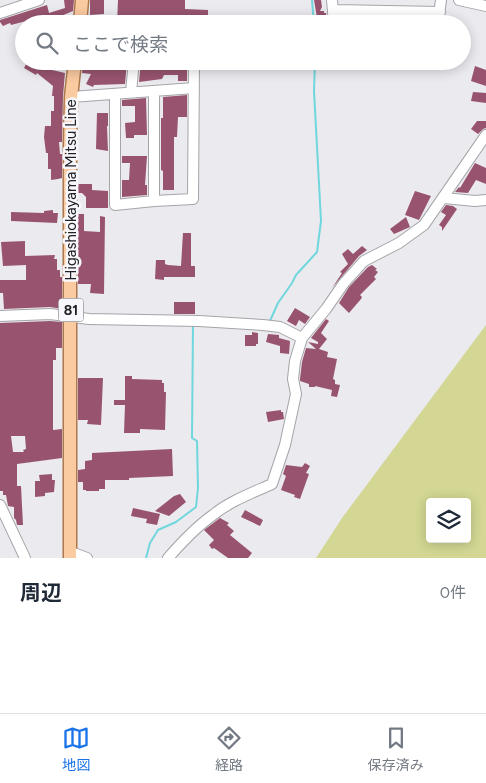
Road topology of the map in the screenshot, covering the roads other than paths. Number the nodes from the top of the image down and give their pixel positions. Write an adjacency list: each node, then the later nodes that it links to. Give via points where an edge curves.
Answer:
1 (39, 0): 8 (street)
2 (82, 0): 9 (main road)
3 (441, 0): 7 (street)
4 (459, 0): 6 (street)
5 (332, 5): 7 (street)
6 (486, 6)
7 (440, 12): 10 (street)
8 (0, 13)
9 (81, 15)
10 (440, 15)
11 (74, 70): 18 (main road, Higashiokayama Mitsu Line / 81)
12 (133, 70): 16 (street)
13 (194, 70): 14 (street)
14 (194, 88): 15 (street); 21 (street, via 193,199)
15 (154, 91): 16 (street); 21 (street)
16 (130, 92): 17 (street)
17 (115, 94): 18 (street); 21 (street, via 115,205)
18 (71, 97): 24 (main road, Higashiokayama Mitsu Line / 81)
19 (486, 135): 20 (street)
20 (444, 198): 22 (street); 25 (street, via 424,225 399,243 364,261)
21 (154, 200)
22 (486, 200)
23 (0, 316): 24 (street, via 50,314)
24 (71, 317): 25 (street, via 263,325 280,327); 27 (main road, Higashiokayama Mitsu Line / 81)
25 (302, 338): 30 (street, via 293,379 296,394 285,445 272,484 213,514)
26 (0, 505): 28 (street)
27 (71, 555): 29 (street)
28 (25, 558)
29 (87, 558)
30 (168, 558)

